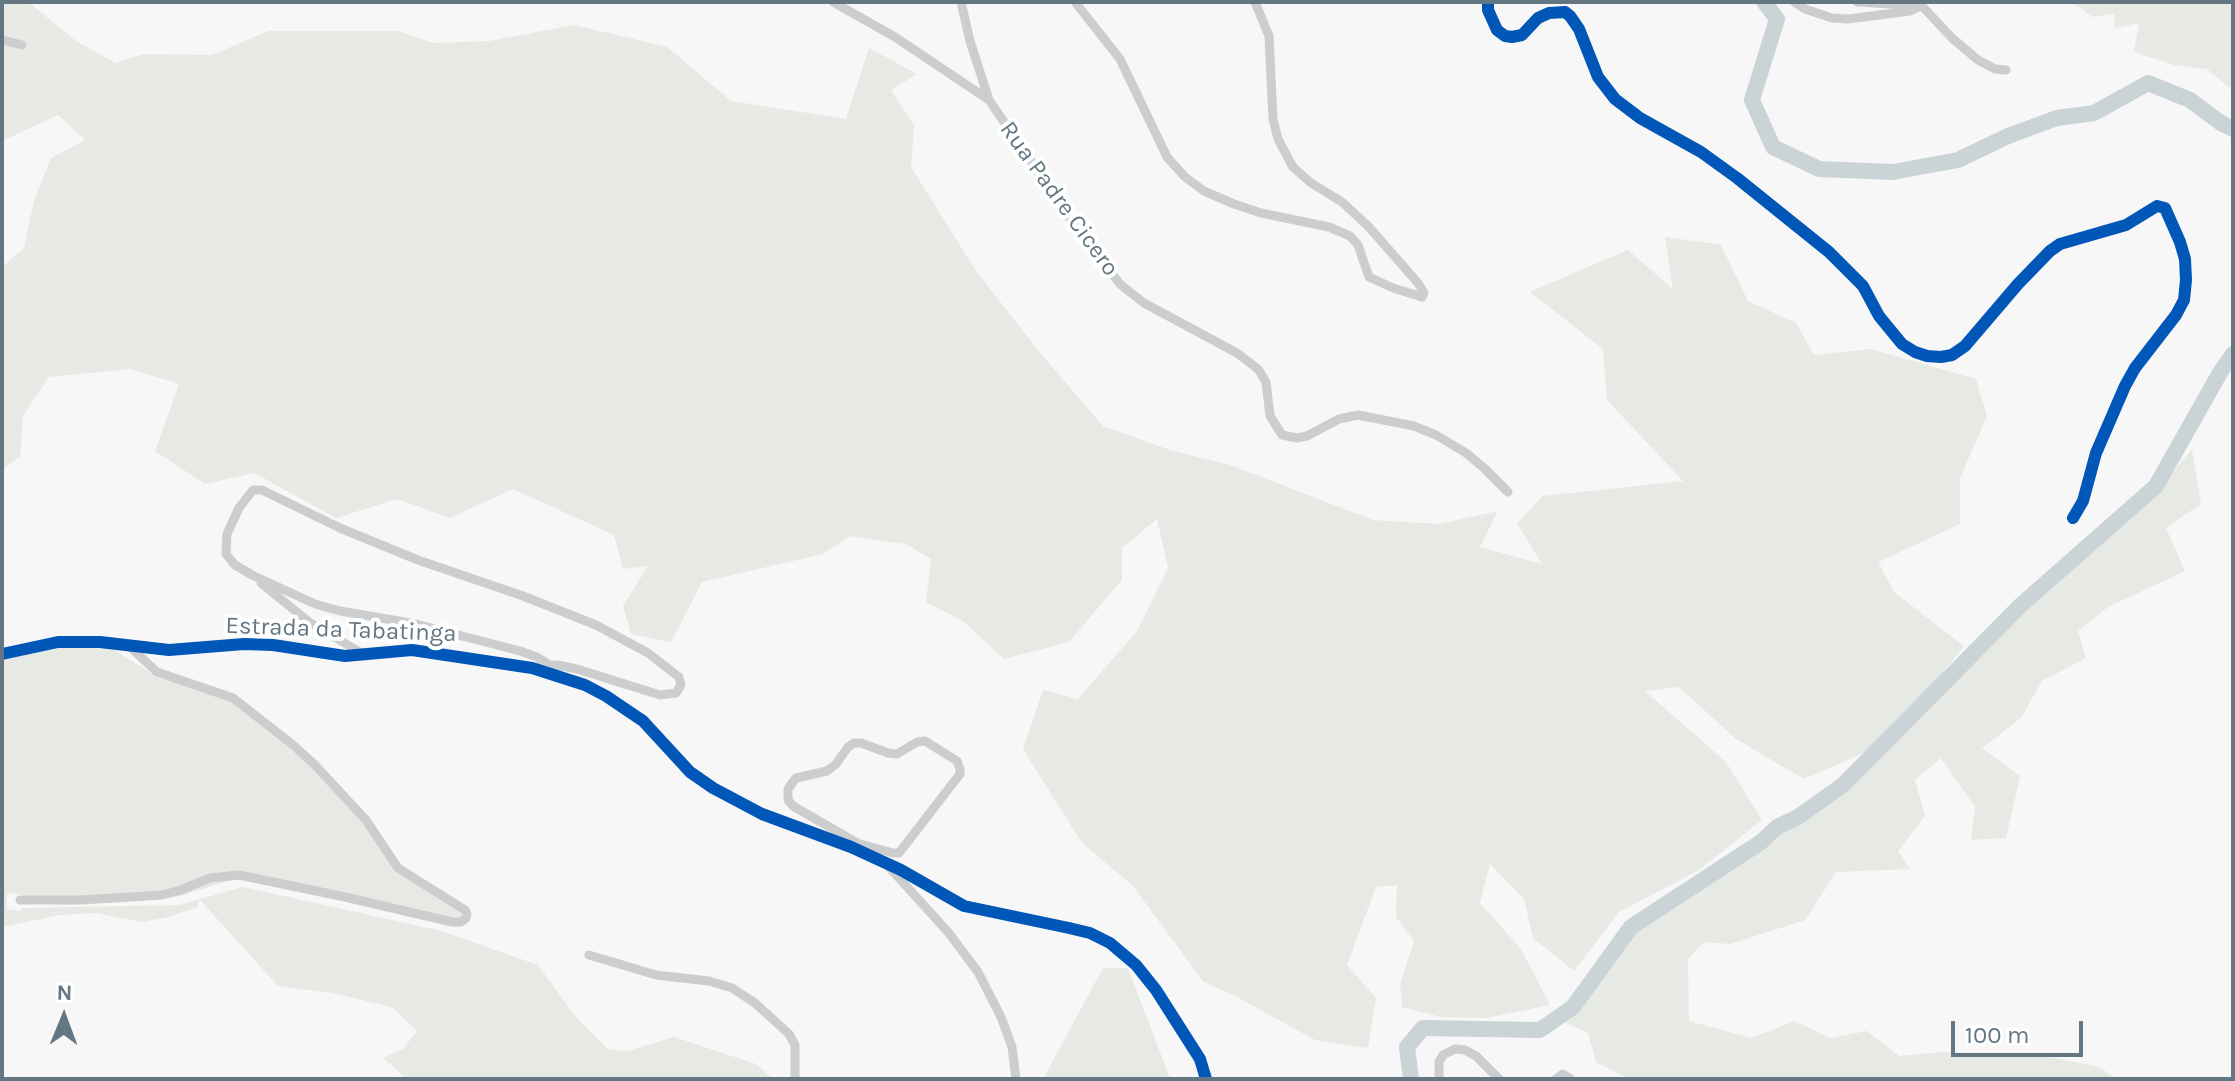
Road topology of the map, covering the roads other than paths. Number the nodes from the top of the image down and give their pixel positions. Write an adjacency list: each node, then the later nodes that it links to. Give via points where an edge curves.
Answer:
1 (833, 2): 12 (street, Rua Padre Cicero)
2 (961, 2): 12 (street)
3 (1075, 2): 4 (street, via 1120,59 1167,157 1185,177 1234,204 1350,236 1369,277 1422,297 1418,283 1368,226 1293,167 1273,119 1269,36)
4 (1255, 2)
5 (1488, 2): 14 (street, via 1497,30 1505,36 1522,35 1549,13 1570,16 1598,77 1615,99 1701,152 1829,252 1863,286 1902,344 1915,352 1952,355 2050,251 2072,239 2126,225 2157,206 2165,208 2185,259 2184,300 2125,386)
6 (1794, 2): 8 (street, via 1823,16 1848,19)
7 (1857, 2): 8 (street)
8 (1922, 6): 11 (street, via 1978,60)
9 (2, 40): 10 (street)
10 (22, 45)
11 (2006, 70)
12 (989, 100): 13 (street, Rua Padre Cicero, via 1121,285 1258,369 1266,382 1270,416 1282,435 1307,436 1358,415 1414,426 1466,453)
13 (1508, 492)
14 (2073, 518)
15 (252, 575): 18 (street, via 309,622); 19 (street, via 315,604 416,624 520,651); 19 (street, via 229,561 225,543 239,508 250,492 259,490 418,560 596,625 648,653 679,677 681,685 676,693 660,695)
16 (130, 647): 17 (street, Estrada da Tabatinga, via 58,642); 18 (street, Estrada da Tabatinga, via 169,650 244,644); 23 (street, via 157,672 233,698 281,735 366,820 398,868 465,910 466,918 452,922 239,875 210,878 162,895)
17 (2, 654)
18 (366, 655): 20 (street, Estrada da Tabatinga, via 412,650)
19 (550, 665): 20 (street)
20 (532, 668): 21 (street, Estrada da Tabatinga, via 606,696 643,721 690,772 713,788 762,814)
21 (856, 846): 21 (street, via 790,803 788,789 796,778 827,771 854,743 897,754 925,741 957,761 957,778 901,852); 22 (street, Estrada da Tabatinga)
22 (885, 863): 26 (street, via 978,972 1012,1047); 27 (street, Estrada da Tabatinga, via 964,906 1090,933 1110,943 1156,990 1200,1059)
23 (20, 900)
24 (589, 955): 25 (street, via 656,975 732,988 789,1034 795,1045)
25 (795, 1079)
26 (1016, 1079)
27 (1206, 1079)
28 (1439, 1079): 29 (street, via 1439,1062 1455,1049 1476,1056)
29 (1499, 1079)
30 (1556, 1079): 31 (street, via 1563,1074)
31 (1571, 1079)

